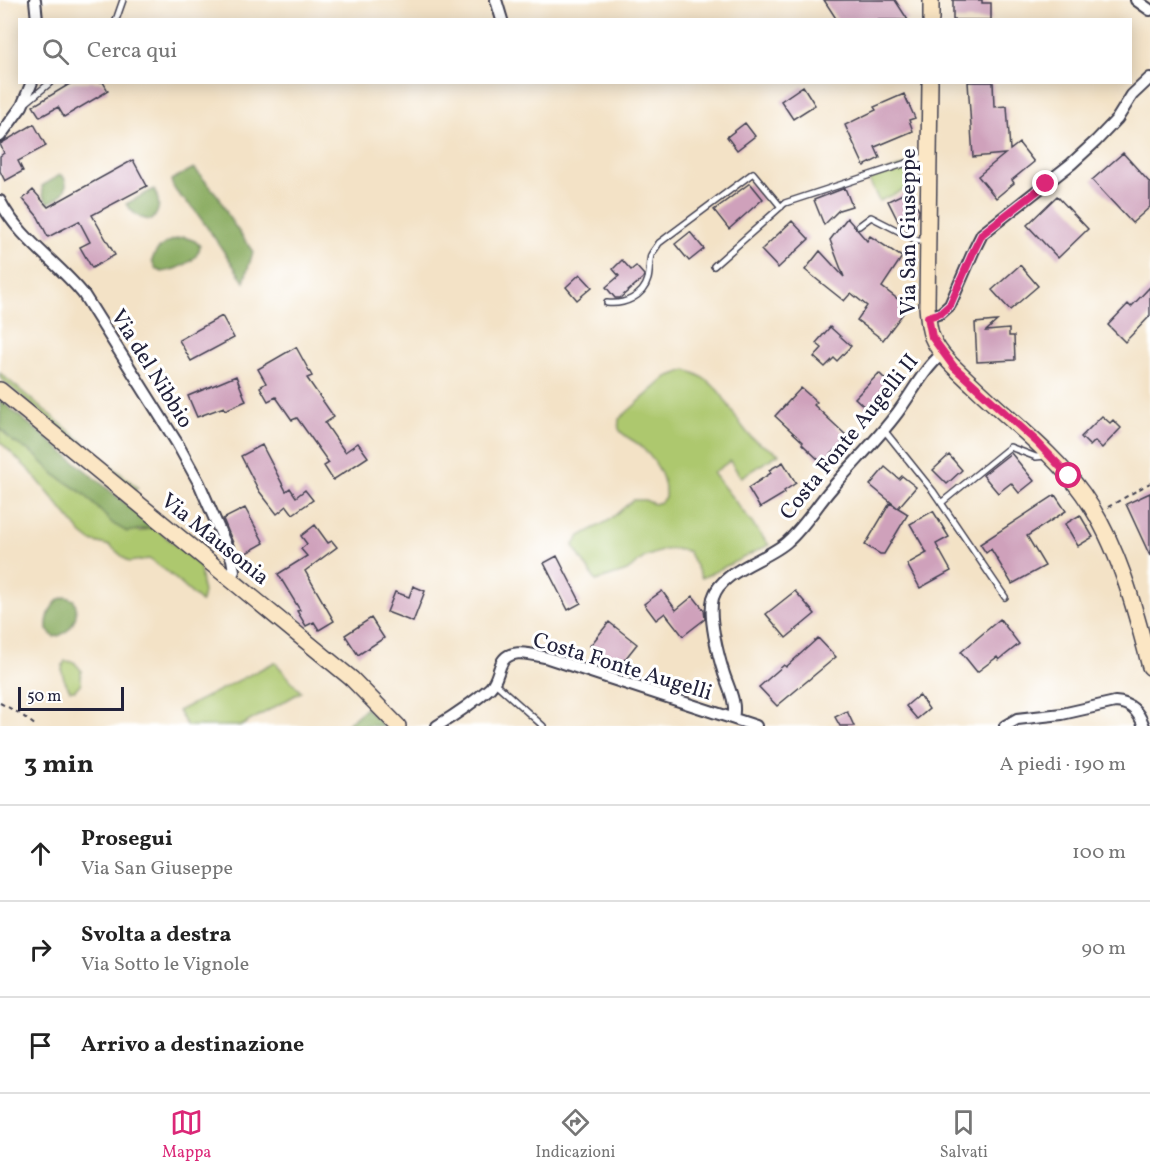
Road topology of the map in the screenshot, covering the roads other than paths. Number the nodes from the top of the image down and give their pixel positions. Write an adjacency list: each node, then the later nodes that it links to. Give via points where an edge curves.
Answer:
1 (35, 0): 7 (street)
2 (123, 0): 8 (lane)
3 (496, 0): 9 (street)
4 (931, 0): 10 (main road)
5 (1136, 0): 6 (street)
6 (1150, 10)
7 (37, 18)
8 (117, 18)
9 (501, 18)
10 (931, 18)
11 (1150, 78): 24 (street, via 1096,141 982,234 950,305)
12 (31, 84): 15 (street)
13 (49, 84): 15 (lane)
14 (930, 84): 17 (main road, Via San Giuseppe)
15 (22, 106): 16 (street)
16 (0, 136)
17 (930, 156): 19 (lane); 21 (main road, Via San Giuseppe)
18 (0, 201): 30 (street, Via del Nibbio, via 19,231 84,295 177,442 232,559 234,570)
19 (781, 207): 22 (lane); 23 (lane, via 753,173 659,243 651,254 644,288 627,302)
20 (859, 226): 21 (lane, via 871,217 918,241)
21 (928, 241): 24 (main road, Via San Giuseppe)
22 (714, 266)
23 (607, 303)
24 (928, 317): 25 (main road, Via San Giuseppe, via 932,337)
25 (942, 354): 27 (street, Costa Fonte Augelli II); 28 (main road, Via San Giuseppe)
26 (0, 390): 30 (main road, Via Mausonia)
27 (884, 430): 29 (lane); 34 (street, Costa Fonte Augelli II, via 788,541 731,576 716,591 713,623 722,669 735,706)
28 (1048, 453): 29 (lane, via 1039,457 1010,447); 32 (main road, Via San Giuseppe, via 1095,514 1123,575)
29 (942, 503): 31 (lane)
30 (230, 578): 35 (main road, Via Mausonia, via 352,679)
31 (1005, 597)
32 (1150, 667)
33 (495, 683): 34 (street, Costa Fonte Augelli, via 505,657 531,654); 36 (street, Costa Fonte Augelli); 37 (lane)
34 (733, 718): 38 (street, Costa Fonte Augelli)
35 (398, 726)
36 (437, 726)
37 (543, 726)
38 (756, 726)
39 (1005, 726): 40 (street, via 1017,719 1121,702 1135,709)
40 (1144, 726)

